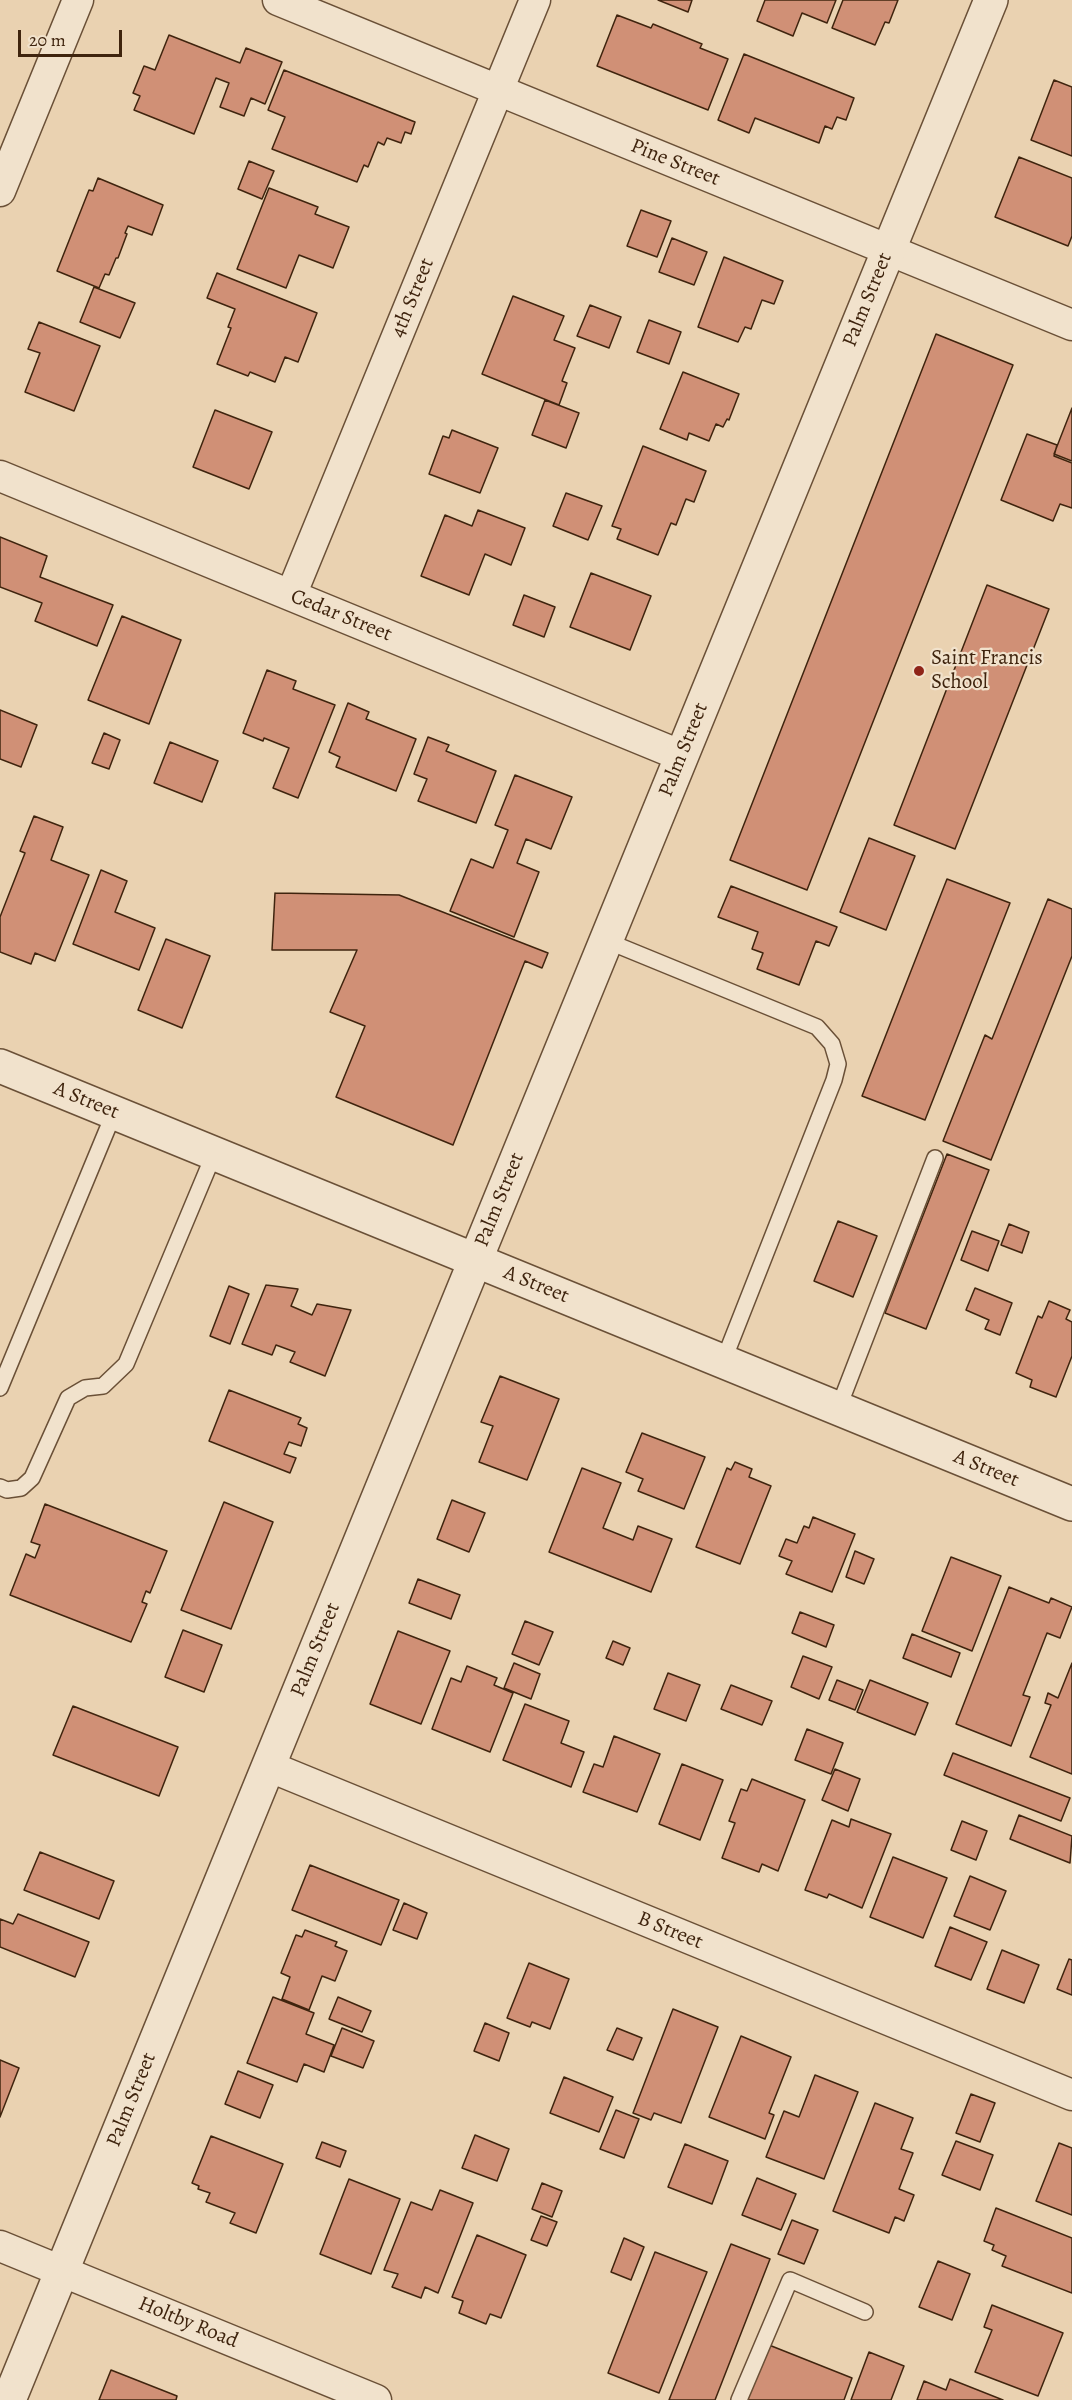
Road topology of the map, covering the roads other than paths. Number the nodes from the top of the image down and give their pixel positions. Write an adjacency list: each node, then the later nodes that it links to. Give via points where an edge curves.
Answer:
1 (78, 0): 6 (street)
2 (278, 0): 5 (street, Pine Street)
3 (535, 0): 5 (street, 4th Street)
4 (991, 0): 7 (street, Palm Street)
5 (498, 90): 7 (street, Pine Street); 10 (street, 4th Street)
6 (0, 191)
7 (889, 251): 8 (street, Pine Street); 11 (street, Palm Street)
8 (1072, 325)
9 (0, 476): 10 (street, Cedar Street)
10 (291, 595): 11 (street, Cedar Street)
11 (682, 756): 12 (street, Palm Street)
12 (607, 941): 17 (street, Palm Street); 18 (lane, via 817,1028 832,1044 838,1064)
13 (0, 1066): 14 (street, A Street)
14 (114, 1113): 15 (street, A Street); 19 (lane)
15 (214, 1154): 17 (street, A Street); 21 (lane, via 126,1364 103,1386 85,1388 68,1398 32,1478 21,1488)
16 (935, 1158): 20 (lane)
17 (476, 1261): 18 (street, A Street); 23 (street, Palm Street)
18 (723, 1362): 20 (street, A Street)
19 (0, 1388)
20 (838, 1409): 22 (street, A Street)
21 (0, 1487)
22 (1072, 1504)
23 (268, 1766): 24 (street, B Street); 26 (street, Palm Street)
24 (1072, 2095)
25 (0, 2246): 26 (street, Holtby Road)
26 (62, 2271): 28 (street, Palm Street); 29 (street, Holtby Road)
27 (865, 2312): 30 (lane, via 790,2280)
28 (9, 2400)
29 (376, 2400)
30 (739, 2400)

